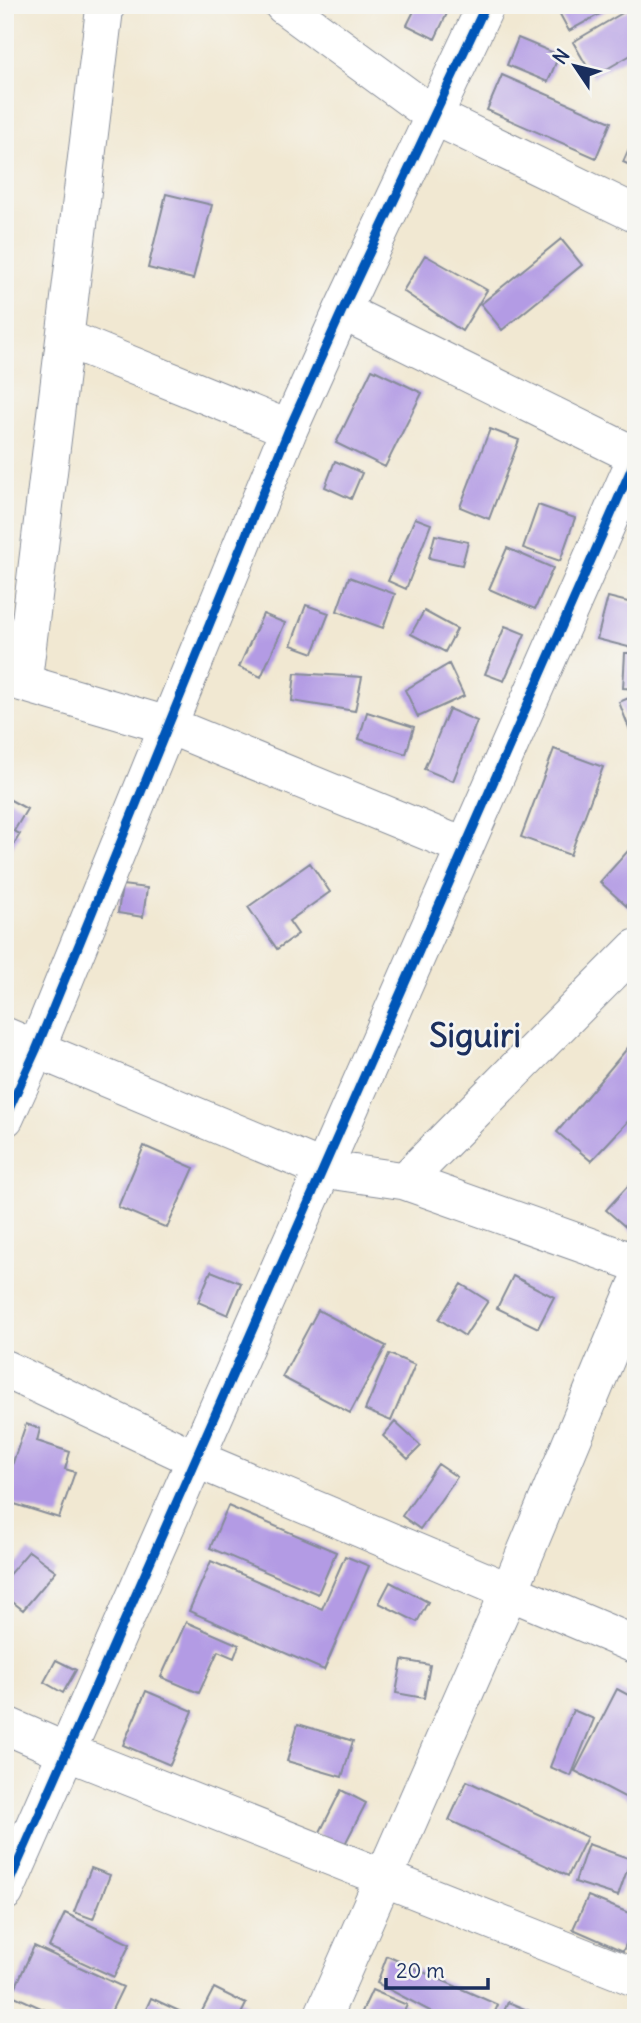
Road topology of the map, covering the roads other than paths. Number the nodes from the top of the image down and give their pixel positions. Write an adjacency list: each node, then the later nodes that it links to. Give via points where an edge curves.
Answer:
1 (105, 5): 7 (street)
2 (283, 5): 4 (street)
3 (486, 5): 4 (street)
4 (434, 116): 5 (street); 6 (street)
5 (636, 214)
6 (342, 311): 8 (street); 9 (street)
7 (65, 338): 8 (street); 10 (street)
8 (289, 429): 11 (street)
9 (636, 457): 12 (street)
10 (14, 679): 11 (street)
11 (170, 726): 12 (street); 14 (street)
12 (465, 847): 16 (street)
13 (636, 947): 17 (street)
14 (21, 1043): 15 (street); 16 (street)
15 (5, 1118)
16 (323, 1169): 17 (street); 21 (street)
17 (404, 1181): 18 (street)
18 (636, 1263)
19 (636, 1287): 22 (street)
20 (5, 1368): 21 (street)
21 (196, 1459): 22 (street); 25 (street)
22 (509, 1592): 23 (street); 26 (street)
23 (636, 1645)
24 (5, 1725): 25 (street)
25 (67, 1752): 26 (street); 27 (street)
26 (383, 1877): 28 (street); 29 (street)
27 (5, 1892)
28 (636, 1978)
29 (322, 2018)

